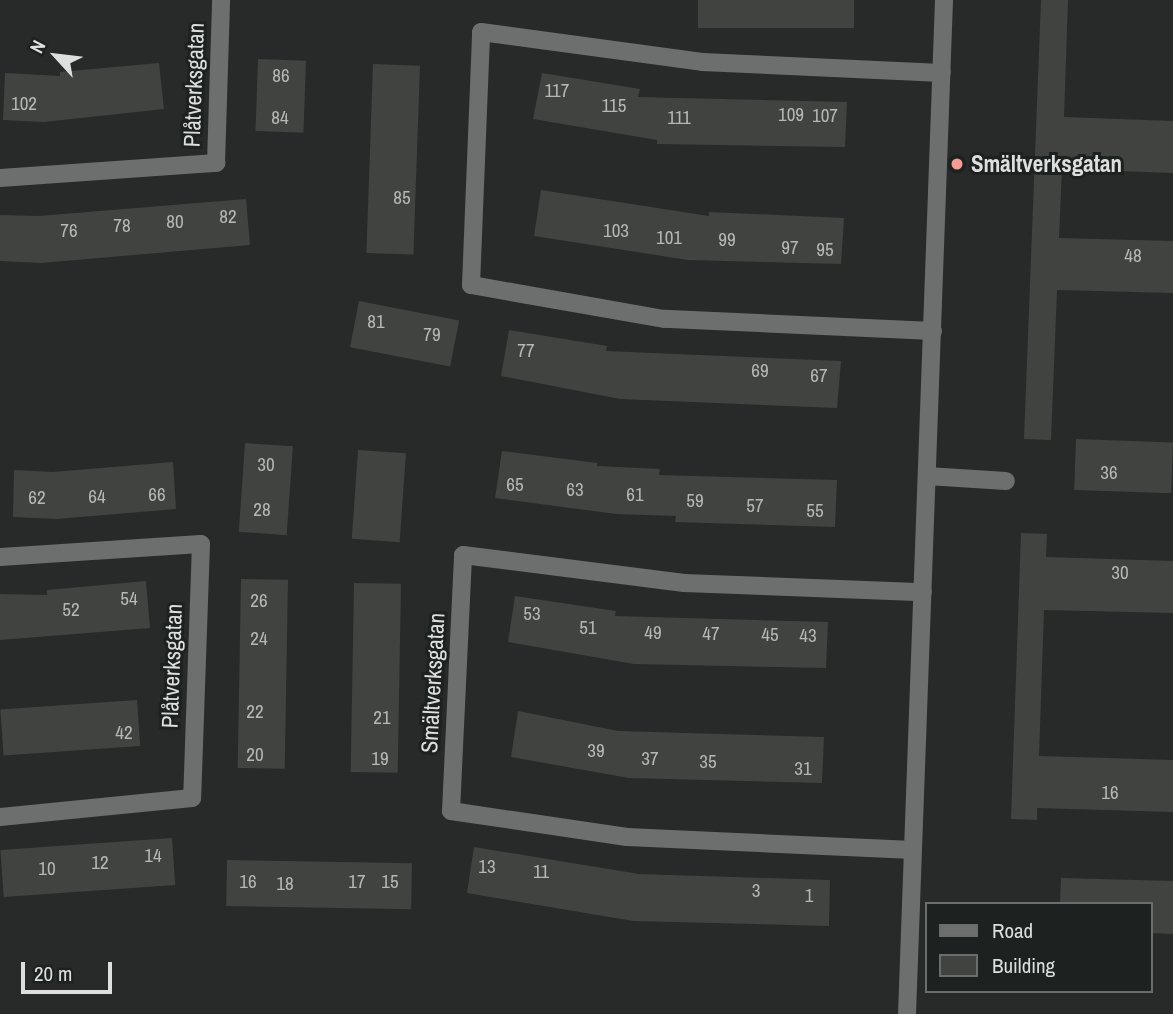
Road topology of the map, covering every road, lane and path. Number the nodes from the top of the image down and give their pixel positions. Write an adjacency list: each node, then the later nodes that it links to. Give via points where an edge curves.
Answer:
1 (221, 0): 4 (street, Plåtverksgatan, via 216,163)
2 (944, 0): 3 (street)
3 (942, 73): 5 (street); 5 (street, via 702,62 481,33 471,285 664,319)
4 (0, 178)
5 (933, 331): 6 (street)
6 (927, 476): 7 (street); 9 (street)
7 (1006, 481)
8 (0, 557): 10 (street, Plåtverksgatan, via 201,544 192,798)
9 (923, 592): 11 (street); 11 (street, Smältverksgatan, via 684,583 463,555 451,811 627,837)
10 (0, 817)
11 (913, 850): 12 (street)
12 (907, 1014)

